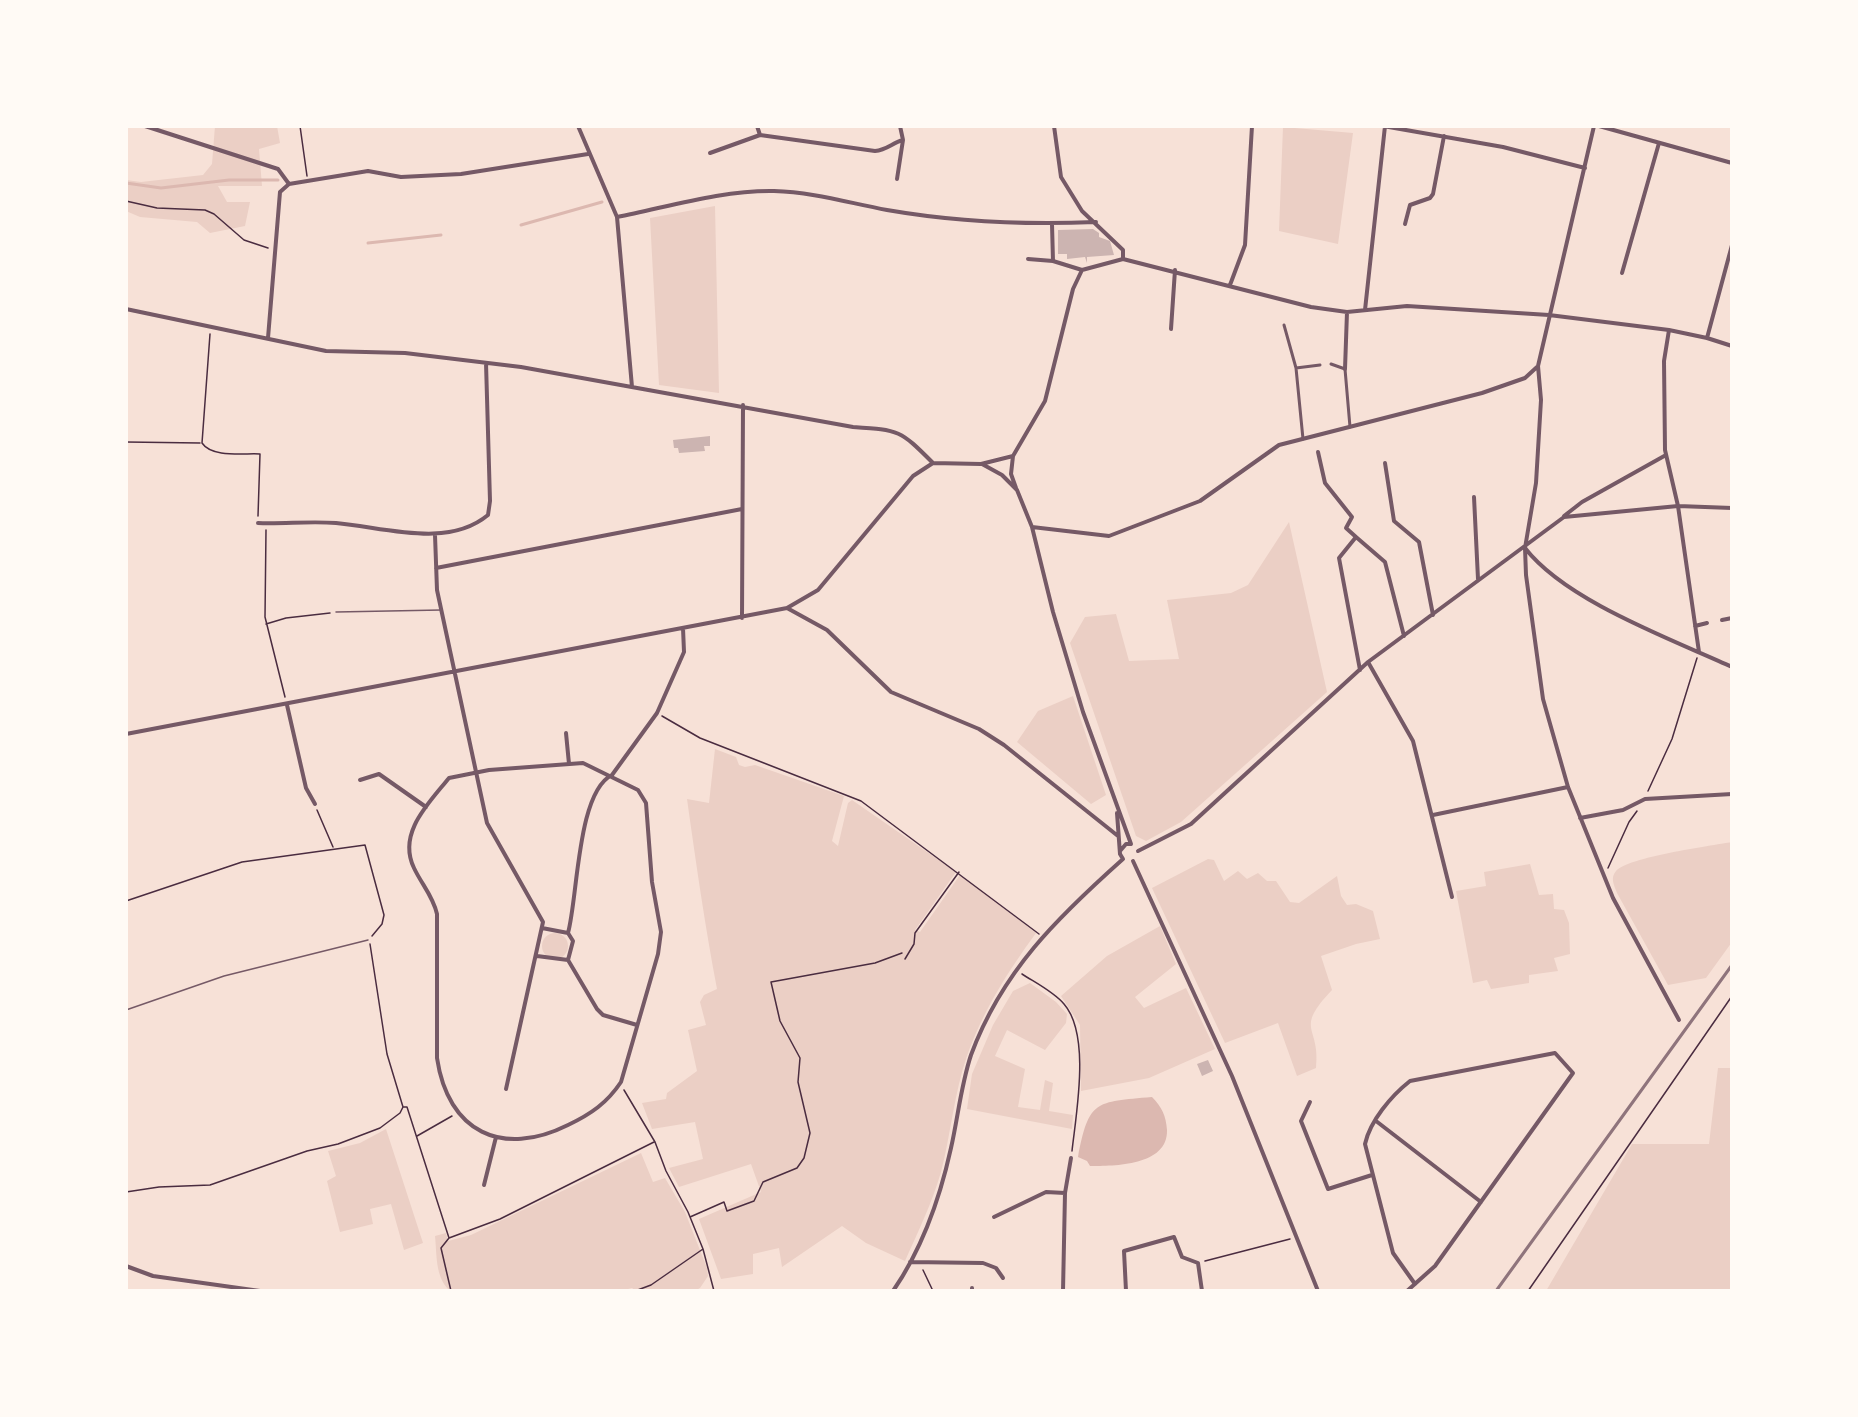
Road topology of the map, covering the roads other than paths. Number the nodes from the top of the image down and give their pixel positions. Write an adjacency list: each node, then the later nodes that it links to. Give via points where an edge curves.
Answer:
1 (145, 126): 18 (street, via 278,170)
2 (578, 126): 14 (street)
3 (757, 126): 9 (street)
4 (900, 126): 11 (street)
5 (1054, 126): 20 (street, via 1061,177 1082,211)
6 (1252, 126): 30 (street, via 1245,244)
7 (1384, 126): 10 (street); 32 (street)
8 (1597, 126): 12 (street); 16 (street)
9 (760, 135): 11 (street, via 875,152); 13 (street)
10 (1444, 136): 16 (street); 22 (street, via 1433,194 1410,205)
11 (903, 140): 17 (street)
12 (1659, 143): 15 (street); 29 (street)
13 (710, 153)
14 (588, 154): 18 (street, via 461,174 401,177 368,171); 19 (street)
15 (1732, 163)
16 (1584, 168): 34 (street)
17 (897, 179)
18 (289, 184): 38 (street, via 280,192)
19 (617, 217): 21 (street, via 715,197 773,191 989,223); 47 (street)
20 (1096, 222): 21 (street); 25 (street, via 1123,250)
21 (1052, 224): 26 (street)
22 (1405, 224)
23 (1732, 245): 39 (street)
24 (1028, 258): 26 (street)
25 (1123, 259): 27 (street); 28 (street)
26 (1053, 261): 27 (street)
27 (1082, 270): 53 (street, via 1073,289 1045,401)
28 (1175, 270): 30 (street); 36 (street)
29 (1622, 273)
30 (1230, 285): 33 (street, via 1311,307)
31 (126, 309): 38 (street)
32 (1365, 310): 33 (street); 34 (street, via 1407,306)
33 (1347, 312): 46 (street)
34 (1549, 315): 37 (street); 44 (street)
35 (1284, 325): 45 (street)
36 (1171, 328)
37 (1669, 330): 39 (street); 52 (street, via 1664,393)
38 (268, 338): 41 (street, via 326,351 405,353)
39 (1707, 338): 40 (street)
40 (1732, 346)
41 (486, 363): 47 (street); 65 (street, via 488,515 476,525)
42 (1331, 364): 46 (street)
43 (1320, 365): 45 (street)
44 (1538, 366): 49 (street, via 1525,378 1482,393); 67 (street, via 1541,400 1536,483)
45 (1296, 368): 50 (street)
46 (1345, 369): 49 (street)
47 (632, 387): 48 (street)
48 (743, 405): 55 (street, via 893,430); 61 (street)
49 (1350, 428): 50 (street)
50 (1303, 439): 64 (street, via 1279,445 1200,501 1110,536)
51 (1318, 452): 66 (street, via 1325,483 1352,516 1346,528)
52 (1666, 455): 59 (street); 62 (street, via 1582,502)
53 (1013, 456): 56 (street); 57 (street, via 1011,474)
54 (1385, 463): 73 (street, via 1394,521 1419,542)
55 (933, 464): 56 (street); 70 (street, via 913,476 818,590)
56 (981, 464): 57 (street, via 1002,475)
57 (1017, 490): 64 (street)
58 (1474, 497): 69 (street)
59 (1678, 506): 60 (street); 62 (street); 78 (street)
60 (1732, 508)
61 (742, 509): 68 (street); 74 (street)
62 (1563, 517): 67 (street)
63 (258, 523): 65 (street, via 334,523)
64 (1032, 526): 97 (street, via 1056,623)
65 (435, 535): 68 (street)
66 (1356, 537): 80 (street, via 1385,562); 84 (street, via 1339,558)
67 (1525, 548): 69 (street); 81 (street, via 1539,566 1601,605); 93 (street, via 1543,699)
68 (436, 568): 71 (street)
69 (1478, 580): 73 (street)
70 (787, 608): 74 (street); 100 (street, via 827,630 891,692 979,729 1010,749)
71 (442, 610): 72 (lane); 85 (street)
72 (336, 612)
73 (1433, 615): 80 (street)
74 (742, 618): 79 (street)
75 (1732, 618): 76 (street)
76 (1722, 620)
77 (1707, 623): 78 (street)
78 (1695, 626): 81 (street)
79 (683, 628): 85 (street); 91 (street, via 684,652 657,713)
80 (1404, 636): 82 (street)
81 (1699, 652): 83 (street)
82 (1368, 662): 84 (street); 98 (street, via 1413,741)
83 (1732, 667)
84 (1360, 670): 103 (street, via 1191,824)
85 (456, 673): 86 (street); 90 (street)
86 (287, 705): 88 (street); 95 (street, via 306,788)
87 (566, 733): 89 (street)
88 (126, 734)
89 (569, 764): 90 (street); 91 (street, via 583,763)
90 (476, 772): 96 (street, via 449,778); 107 (street, via 487,823 543,922)
91 (612, 775): 108 (street, via 604,779 592,800 578,857); 114 (street, via 638,790 646,803 652,882 661,932)
92 (360, 780): 96 (street, via 379,774)
93 (1568, 787): 98 (street); 99 (street)
94 (1732, 794): 99 (street, via 1646,799 1623,810)
95 (315, 804)
96 (426, 807): 118 (street, via 410,836 409,851 437,914 437,1058 446,1092 458,1113)
97 (1116, 809): 100 (street); 101 (street)
98 (1433, 814): 106 (street)
99 (1580, 818): 113 (street, via 1613,898)
100 (1118, 836): 102 (street)
101 (1131, 844): 102 (street); 103 (street)
102 (1120, 851): 104 (street)
103 (1138, 851): 105 (street)
104 (1123, 859): 105 (street); 125 (street, via 1042,936 995,1004 972,1054 943,1183)
105 (1133, 861): 134 (street, via 1232,1076)
106 (1452, 897)
107 (542, 928): 108 (street); 110 (street)
108 (568, 933): 111 (street, via 573,941)
109 (368, 940): 112 (lane, via 224,976)
110 (537, 956): 111 (street); 115 (street)
111 (567, 960): 114 (street, via 603,1015)
112 (126, 1010)
113 (1679, 1020)
114 (637, 1025): 118 (street, via 620,1084 601,1107 551,1134 521,1141)
115 (507, 1089)
116 (1310, 1102): 120 (street, via 1301,1121 1328,1189)
117 (1376, 1121): 120 (street, via 1365,1144); 123 (street); 123 (street, via 1396,1092 1410,1081 1555,1053 1573,1073)
118 (496, 1137): 121 (street)
119 (1071, 1158): 122 (street)
120 (1372, 1174): 128 (street, via 1393,1253)
121 (484, 1185)
122 (1065, 1193): 124 (street, via 1046,1192); 131 (street)
123 (1481, 1202): 128 (street, via 1435,1266)
124 (994, 1217)
125 (910, 1262): 127 (street, via 983,1263 996,1268); 130 (street)
126 (126, 1266): 129 (street, via 153,1276)
127 (1003, 1278)
128 (1415, 1284): 135 (street)
129 (260, 1291)
130 (893, 1291)
131 (1064, 1291)
132 (1126, 1291): 133 (street, via 1124,1251 1174,1237 1182,1257 1198,1263)
133 (1202, 1291)
134 (1318, 1291)
135 (1407, 1291)

